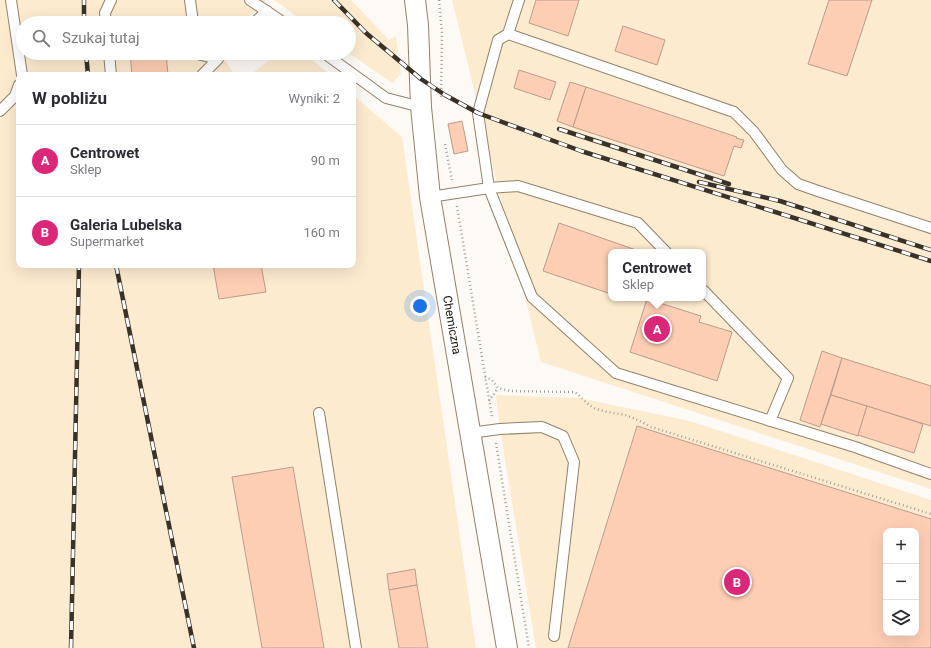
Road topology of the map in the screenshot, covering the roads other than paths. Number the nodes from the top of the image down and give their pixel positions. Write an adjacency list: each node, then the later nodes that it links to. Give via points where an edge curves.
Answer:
1 (11, 0): 12 (lane)
2 (111, 0): 8 (lane)
3 (190, 0): 9 (lane)
4 (250, 0): 7 (lane)
5 (415, 0): 24 (street, Chemiczna)
6 (519, 0): 13 (lane)
7 (267, 11): 10 (lane); 11 (lane)
8 (105, 16)
9 (192, 16)
10 (262, 16)
11 (274, 16)
12 (16, 34)
13 (508, 34): 26 (lane, via 498,40 478,113); 28 (lane, via 734,112 754,132 782,170 798,184)
14 (20, 60): 18 (lane)
15 (110, 60): 19 (lane)
16 (217, 60): 20 (lane)
17 (334, 60): 21 (lane)
18 (22, 72)
19 (112, 72)
20 (205, 72)
21 (350, 72)
22 (356, 76): 24 (lane, via 386,98)
23 (16, 93): 25 (lane)
24 (421, 107): 27 (street, Chemiczna)
25 (0, 111)
26 (489, 188): 27 (lane); 29 (lane, via 518,186 638,223); 32 (lane, via 532,297 616,374)
27 (430, 197): 33 (street, Chemiczna)
28 (931, 228)
29 (663, 249)
30 (706, 293): 32 (lane, via 788,378)
31 (319, 413): 36 (lane)
32 (770, 421): 34 (lane)
33 (470, 433): 35 (lane, via 542,428 563,436 574,462); 37 (street, Chemiczna)
34 (931, 474)
35 (554, 636)
36 (356, 648)
37 (507, 648)

